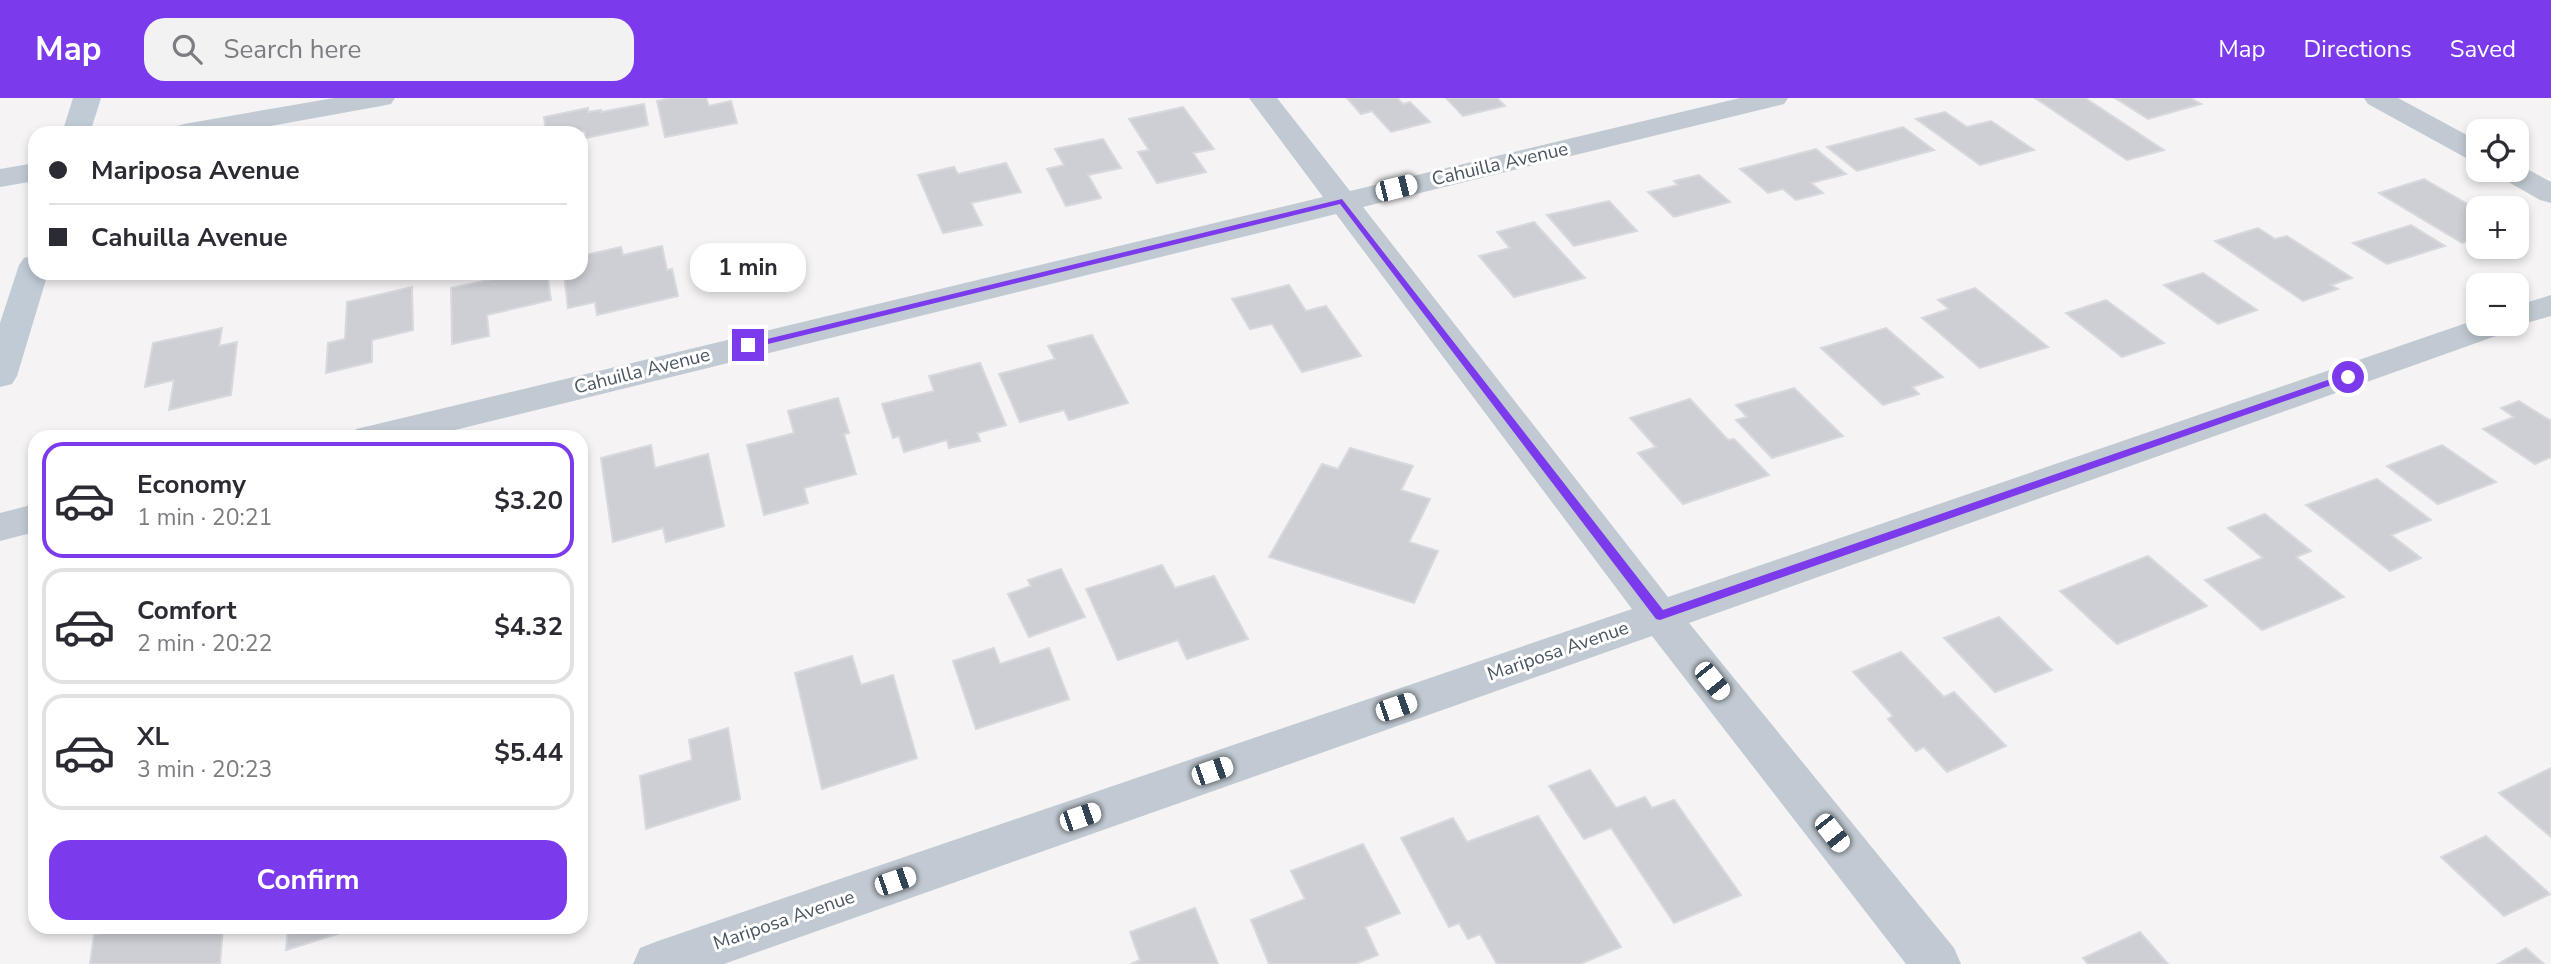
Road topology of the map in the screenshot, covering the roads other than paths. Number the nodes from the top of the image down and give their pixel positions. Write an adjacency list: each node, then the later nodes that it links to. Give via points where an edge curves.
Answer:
1 (87, 98): 6 (main road)
2 (381, 98): 7 (street)
3 (1262, 98): 13 (street)
4 (1774, 98): 13 (street, Cahuilla Avenue)
5 (2378, 98): 8 (street)
6 (78, 126)
7 (223, 126)
8 (2466, 146)
9 (28, 173): 10 (street)
10 (0, 178)
11 (2529, 182): 12 (street)
12 (2551, 194)
13 (1342, 201): 19 (street, Cahuilla Avenue); 22 (street)
14 (30, 280): 18 (main road)
15 (2551, 305): 16 (street)
16 (2529, 313)
17 (2466, 335): 22 (street, Mariposa Avenue)
18 (0, 376)
19 (402, 430)
20 (28, 520): 21 (street)
21 (0, 527)
22 (1660, 616): 23 (street, Mariposa Avenue); 24 (street)
23 (657, 964)
24 (1936, 964)

